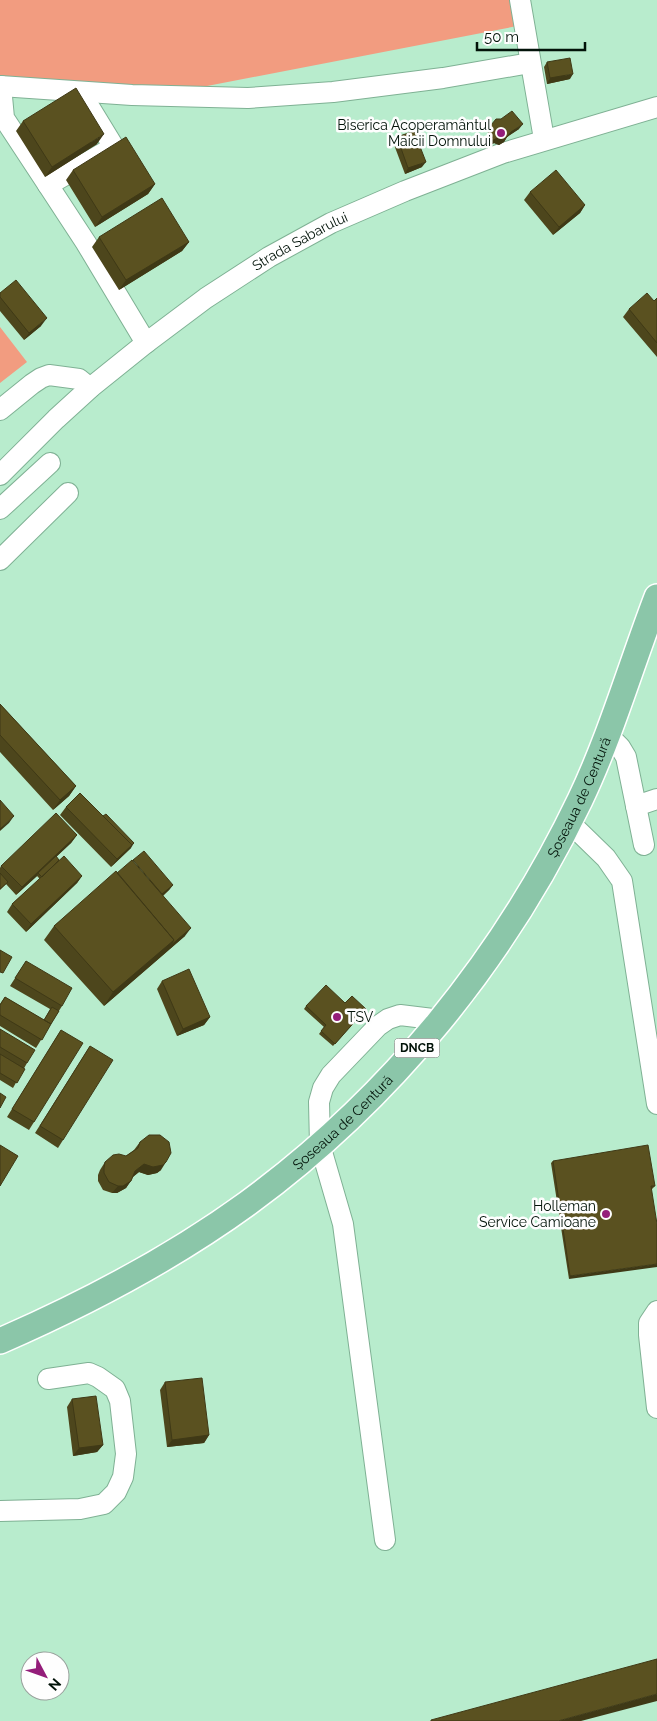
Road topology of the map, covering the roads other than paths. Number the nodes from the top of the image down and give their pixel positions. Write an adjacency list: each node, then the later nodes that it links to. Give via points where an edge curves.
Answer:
1 (520, 0): 2 (street)
2 (530, 63): 3 (street, via 334,92 248,98 132,95); 6 (street)
3 (0, 86): 7 (street, via 4,118)
4 (657, 107): 6 (street, Strada Sabarului)
5 (90, 108): 7 (street, via 112,148)
6 (544, 139): 8 (street, Strada Sabarului, via 331,223 269,256)
7 (48, 185): 8 (street)
8 (146, 343): 9 (street, Strada Sabarului)
9 (90, 388): 10 (street, via 79,378 49,376 32,384); 12 (street, Strada Sabarului)
10 (0, 410)
11 (50, 463): 14 (street)
12 (0, 475)
13 (68, 493): 15 (street)
14 (0, 509)
15 (0, 560)
16 (656, 601): 17 (main road, Șoseaua de Centură / DNCB)
17 (608, 735): 19 (street, via 626,757); 20 (main road, Șoseaua de Centură / DNCB)
18 (657, 800): 19 (street)
19 (636, 806): 21 (street)
20 (569, 822): 22 (main road, Șoseaua de Centură / DNCB, via 517,915); 23 (street, via 606,858 622,881)
21 (644, 845)
22 (441, 1020): 24 (main road, Șoseaua de Centură / DNCB, via 366,1103); 24 (street, via 400,1015 378,1026 331,1075 323,1088)
23 (657, 1104)
24 (320, 1145): 26 (main road, Șoseaua de Centură / DNCB, via 247,1204 166,1257 114,1287); 30 (street, via 343,1224)
25 (657, 1311): 28 (street, via 650,1323 649,1335)
26 (0, 1342)
27 (48, 1379): 29 (street, via 89,1373 115,1389 120,1401 126,1454 123,1477 116,1492 104,1504 80,1509)
28 (657, 1408)
29 (0, 1511)
30 (386, 1540)

